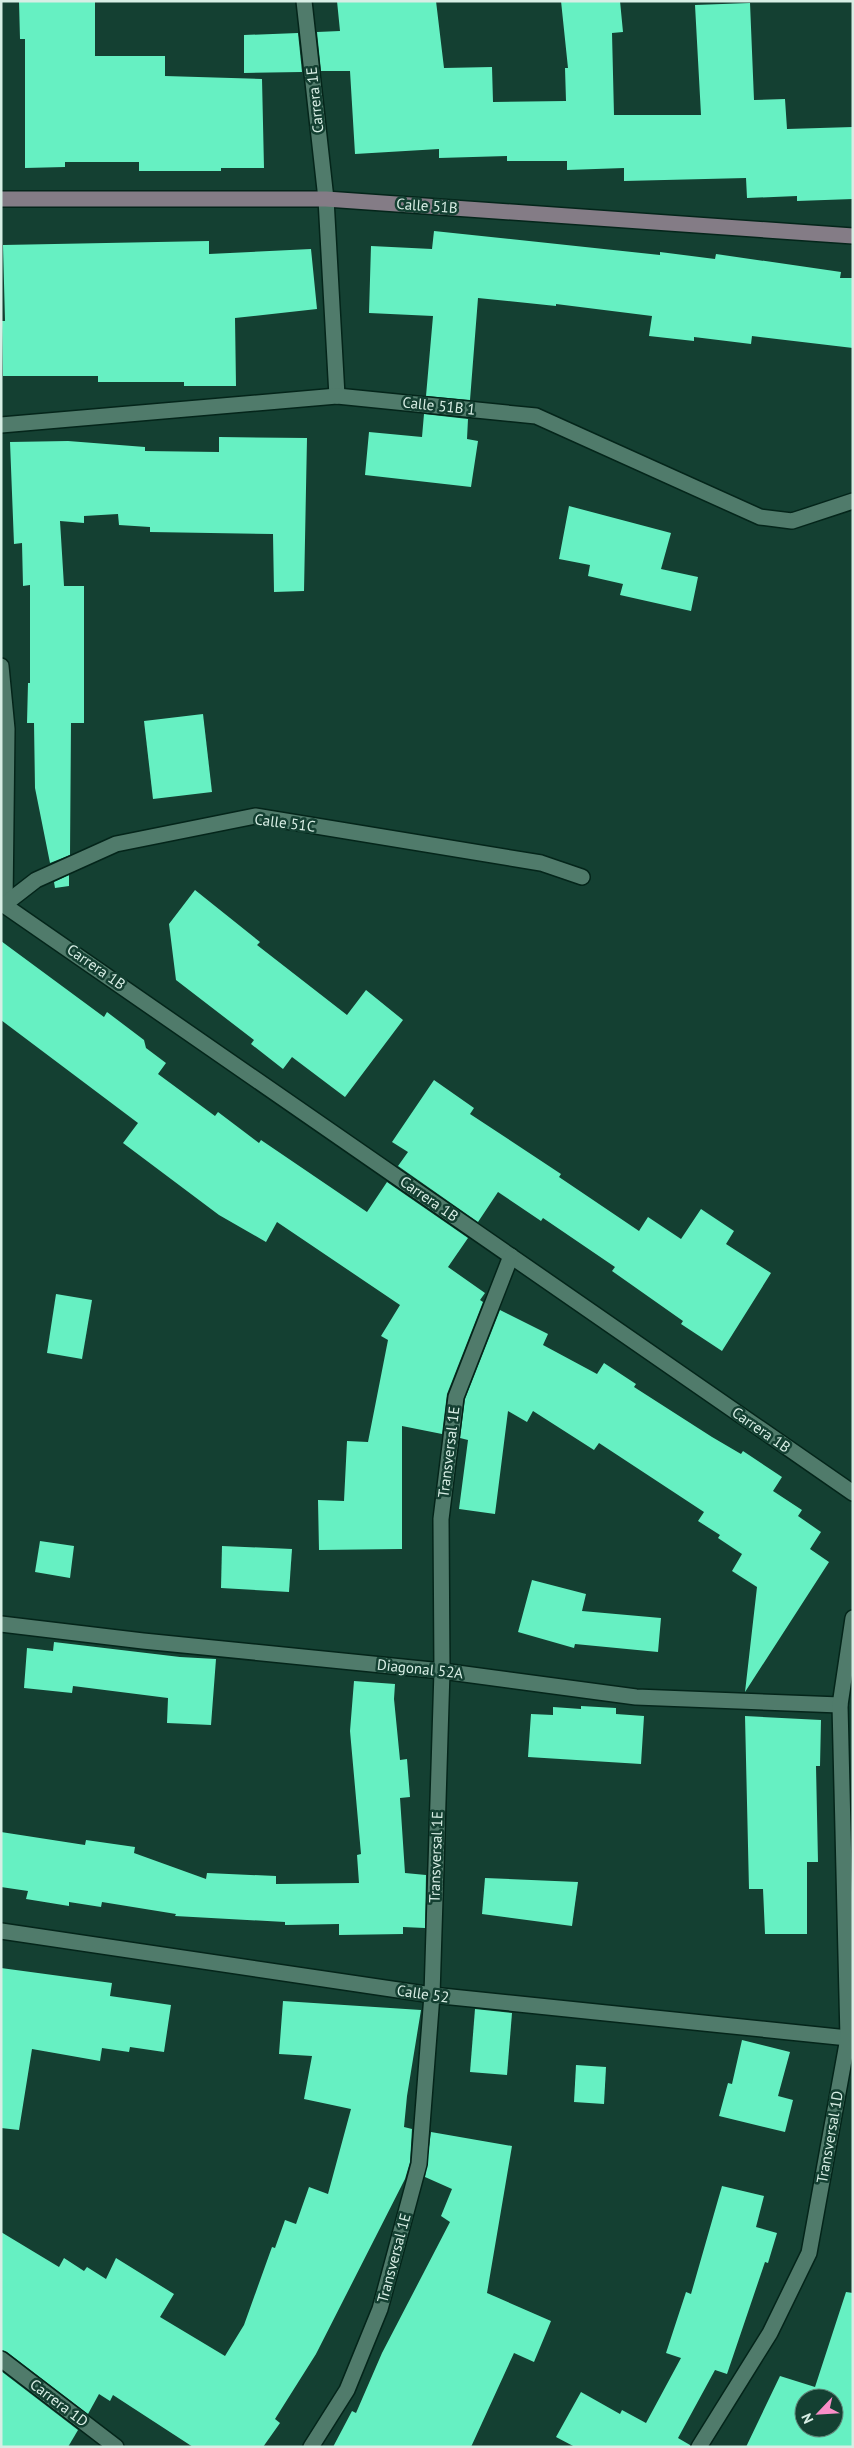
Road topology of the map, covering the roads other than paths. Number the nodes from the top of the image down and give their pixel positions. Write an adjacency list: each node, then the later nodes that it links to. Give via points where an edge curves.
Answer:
1 (304, 1): 3 (street, Carrera 1E)
2 (1, 199): 3 (street, Calle 51B)
3 (326, 199): 4 (street, Calle 51B); 5 (street, Carrera 1E)
4 (853, 236)
5 (337, 396): 6 (street, Calle 51B 1); 7 (street, Calle 51B 1, via 536,416 760,517 792,521)
6 (1, 425)
7 (853, 501)
8 (1, 666): 10 (street, via 7,729)
9 (582, 877): 10 (street, Calle 51C, via 541,863 254,816 116,844 36,880)
10 (3, 903): 11 (street, Carrera 1B)
11 (511, 1256): 12 (street, Carrera 1B); 15 (street, Transversal 1E, via 456,1397 442,1519)
12 (853, 1493)
13 (853, 1618): 16 (street, Transversal 1D)
14 (1, 1624): 15 (street, Diagonal 52A)
15 (442, 1671): 16 (street, Diagonal 52A, via 636,1697); 18 (street, Transversal 1E)
16 (840, 1705): 19 (street, Transversal 1D)
17 (1, 1931): 18 (street, Calle 52)
18 (432, 1995): 19 (street, Calle 52); 22 (street, Transversal 1E, via 419,2164 414,2183 380,2309 347,2390)
19 (848, 2038): 23 (street, Transversal 1D, via 809,2253 770,2333)
20 (1, 2359): 21 (street, Carrera 1D)
21 (116, 2447)
22 (311, 2447)
23 (699, 2447)

